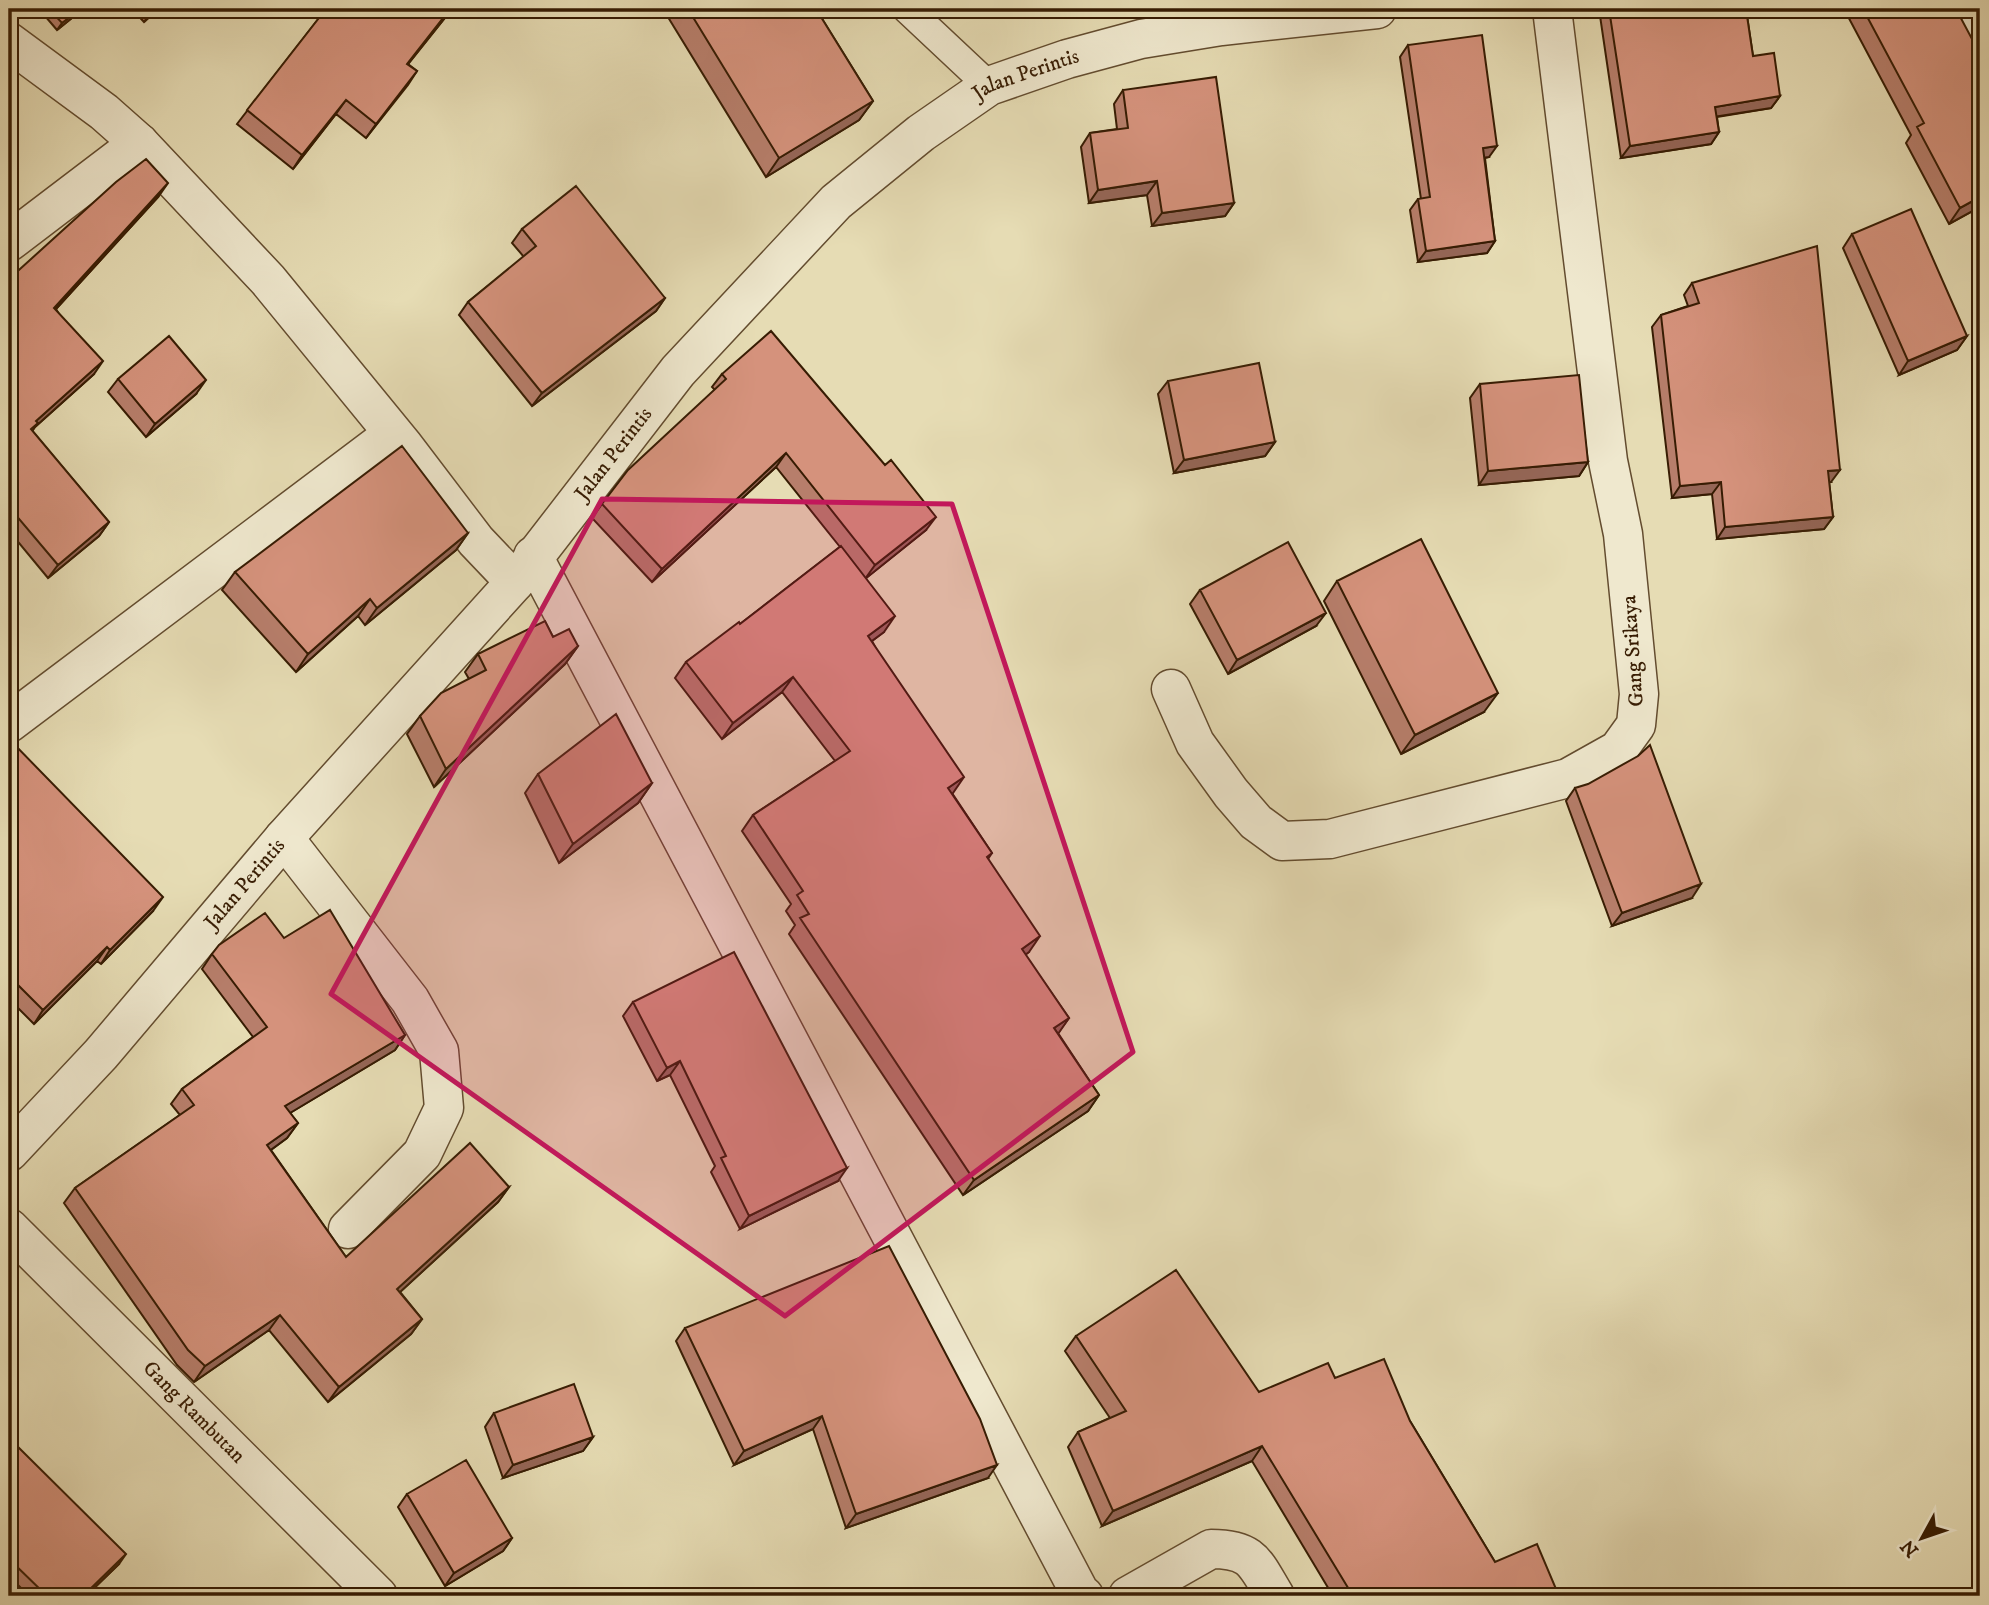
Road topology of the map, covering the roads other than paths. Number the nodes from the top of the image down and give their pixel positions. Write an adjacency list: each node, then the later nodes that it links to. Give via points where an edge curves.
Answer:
1 (907, 9): 7 (lane)
2 (1377, 9): 7 (street, Jalan Perintis, via 1141,39)
3 (1552, 9): 12 (street, Gang Srikaya, via 1608,461 1623,534 1639,694 1636,725 1618,750 1568,778 1330,839 1282,841 1256,822 1231,793 1195,743)
4 (1962, 9): 6 (street)
5 (9, 42): 8 (street)
6 (1980, 45)
7 (989, 86): 11 (street, Jalan Perintis, via 921,133 836,202 678,371)
8 (139, 142): 9 (street); 10 (street, via 268,280)
9 (9, 242)
10 (393, 434): 11 (street, via 476,541); 13 (street)
11 (524, 569): 14 (street, Jalan Perintis); 19 (street)
12 (1171, 689)
13 (9, 723)
14 (284, 838): 15 (street, Jalan Perintis, via 101,1054); 17 (street, via 410,1000 439,1051 444,1108 422,1154)
15 (9, 1152)
16 (9, 1228): 18 (street, Gang Rambutan)
17 (348, 1229)
18 (378, 1596)
19 (1084, 1596)
20 (1128, 1596): 21 (street, via 1211,1549 1237,1550 1254,1561)
21 (1275, 1596)

